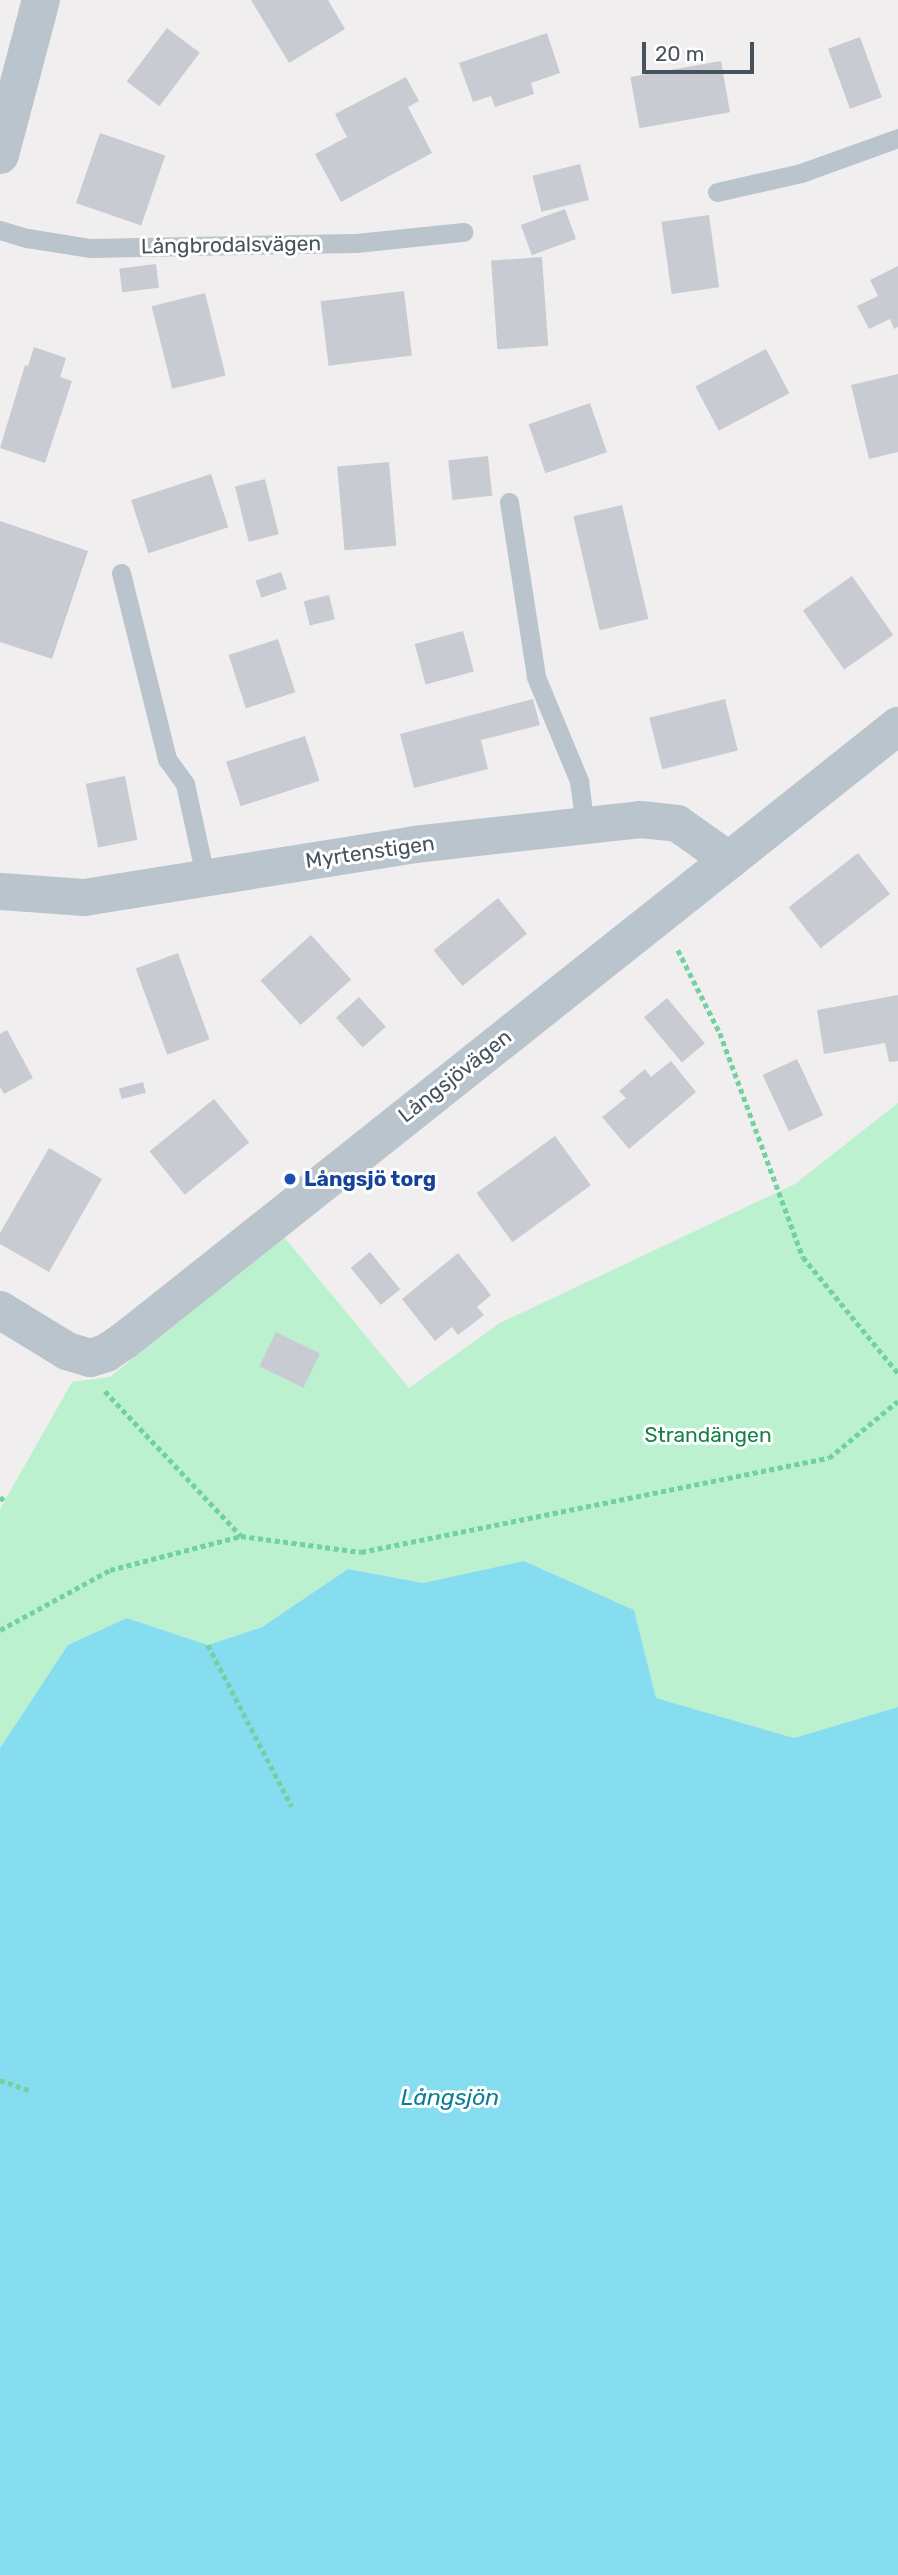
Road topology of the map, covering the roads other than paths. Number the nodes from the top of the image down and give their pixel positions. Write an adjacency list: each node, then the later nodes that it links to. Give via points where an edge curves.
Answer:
1 (41, 0): 3 (street)
2 (898, 138): 4 (lane, via 801,173)
3 (0, 155)
4 (717, 192)
5 (0, 230): 6 (lane, Långbrodalsvägen, via 90,248 356,243)
6 (463, 232)
7 (509, 502): 10 (lane, via 536,677 579,781)
8 (121, 573): 12 (lane, via 167,759 185,784)
9 (898, 726): 11 (street, Långsjövägen)
10 (585, 825): 11 (street, Myrtenstigen, via 640,819 677,822); 12 (street, Myrtenstigen, via 414,844)
11 (729, 860): 14 (street, Långsjövägen, via 106,1353 90,1358 67,1351)
12 (205, 876): 13 (street, Myrtenstigen, via 84,897)
13 (0, 891)
14 (0, 1310)

